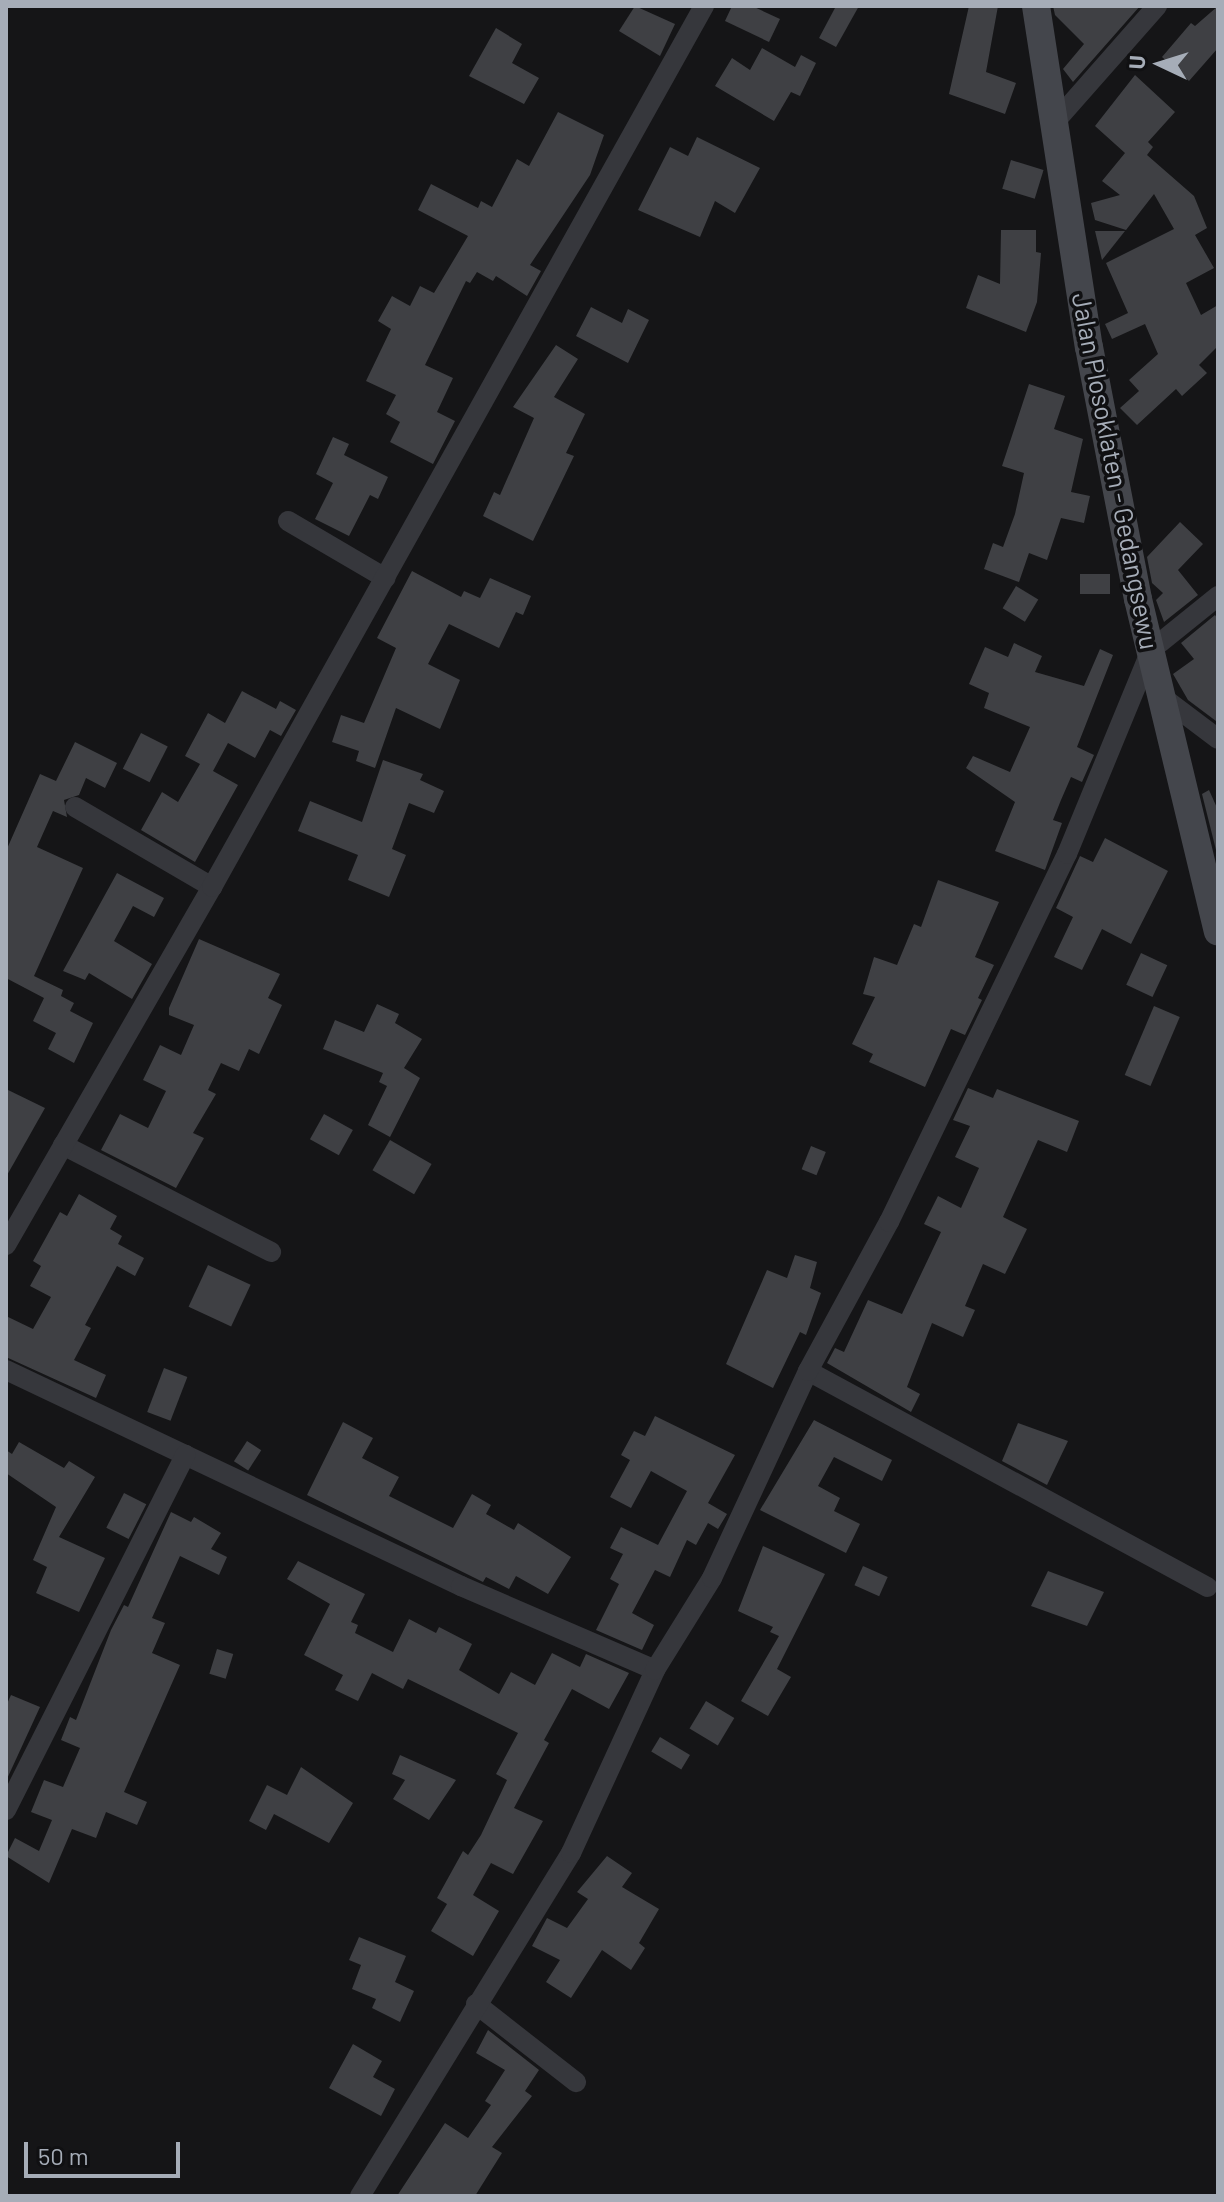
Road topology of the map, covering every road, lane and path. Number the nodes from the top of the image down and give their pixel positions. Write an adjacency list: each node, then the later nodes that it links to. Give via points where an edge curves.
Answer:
1 (704, 6): 6 (street)
2 (1036, 6): 4 (main road, Jalan Plosoklaten - Gedangsewu)
3 (1157, 6): 4 (street)
4 (1054, 123): 8 (main road, Jalan Plosoklaten - Gedangsewu, via 1092,361)
5 (288, 521): 6 (street)
6 (385, 578): 12 (street)
7 (1218, 596): 8 (street)
8 (1151, 650): 9 (main road, Jalan Plosoklaten - Gedangsewu); 18 (street, via 1134,703 1061,868 889,1222)
9 (1161, 696): 10 (street); 13 (main road, Jalan Plosoklaten - Gedangsewu)
10 (1218, 739)
11 (75, 807): 12 (street)
12 (212, 887): 14 (street)
13 (1218, 932)
14 (63, 1145): 15 (street); 16 (street)
15 (6, 1245)
16 (271, 1252)
17 (6, 1370): 19 (street)
18 (808, 1371): 20 (street); 21 (street, via 712,1578)
19 (185, 1455): 21 (street); 22 (street)
20 (1207, 1587)
21 (655, 1670): 23 (street, via 571,1853)
22 (6, 1810)
23 (476, 2004): 24 (street); 25 (street)
24 (576, 2082)
25 (360, 2196)

